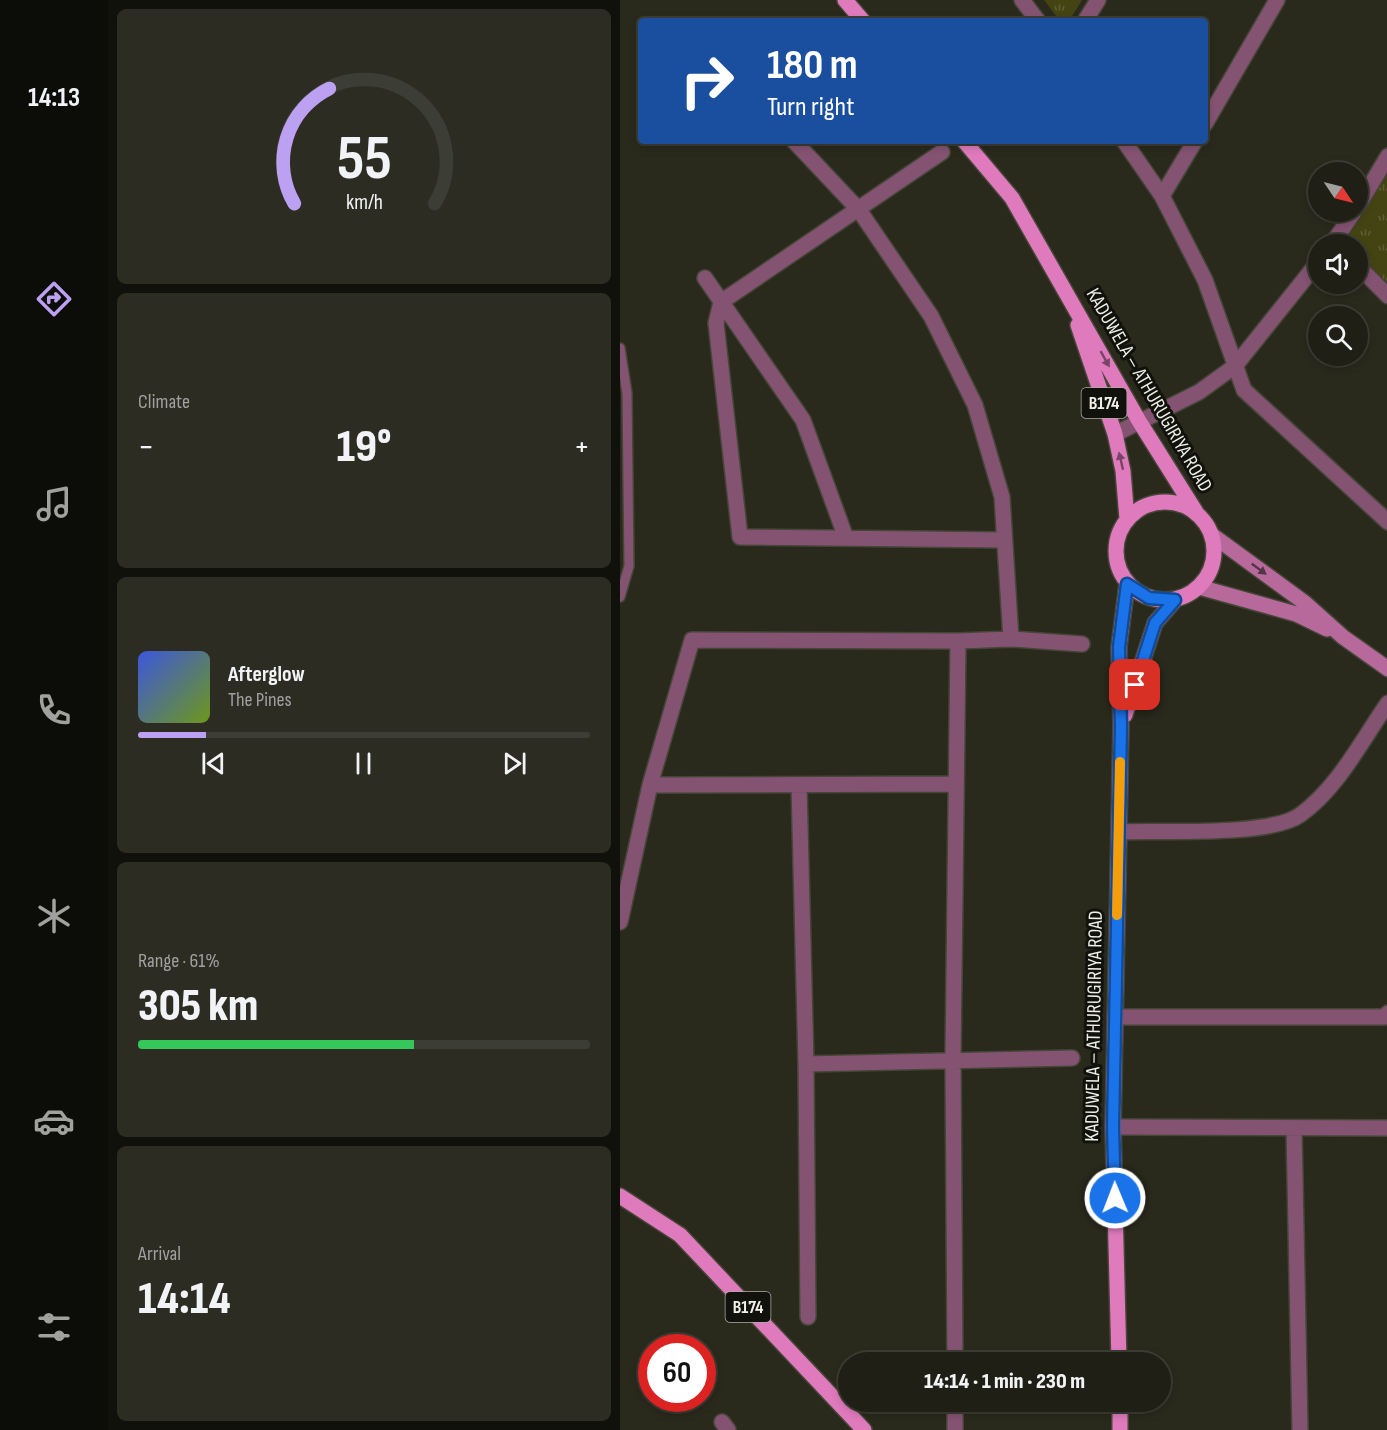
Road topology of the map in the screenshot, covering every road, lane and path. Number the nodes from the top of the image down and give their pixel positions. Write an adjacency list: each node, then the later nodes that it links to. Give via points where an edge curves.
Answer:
1 (845, 0): 5 (main road)
2 (1022, 0): 6 (street)
3 (1098, 0): 7 (street)
4 (1277, 0): 8 (street)
5 (860, 18)
6 (1036, 18)
7 (1087, 18)
8 (1208, 119)
9 (797, 144): 17 (street)
10 (967, 144): 21 (main road, KADUWELA – ATHURUGIRIYA ROAD / B174, via 1012,198)
11 (1126, 144): 16 (street)
12 (1193, 144): 16 (street)
13 (942, 152): 17 (street)
14 (1388, 156): 15 (street)
15 (1368, 189)
16 (1162, 196): 25 (street, via 1205,280)
17 (859, 210): 23 (street); 33 (street, via 931,316 975,405 1002,497)
18 (1308, 275): 25 (street)
19 (1368, 276): 22 (street)
20 (705, 278): 23 (street)
21 (1066, 290): 26 (main road, KADUWELA – ATHURUGIRIYA ROAD / B174, one-way to 26); 27 (main road, KADUWELA – ATHURUGIRIYA ROAD / B174)
22 (1388, 296)
23 (721, 302): 32 (street, via 803,420); 32 (street, via 716,323 740,537)
24 (620, 348): 36 (lane, via 627,393 629,566)
25 (1235, 366): 26 (street, via 1199,392); 30 (street, via 1244,390)
26 (1139, 421): 27 (street); 28 (main road, KADUWELA – ATHURUGIRIYA ROAD / B174)
27 (1115, 434): 29 (main road, KADUWELA – ATHURUGIRIYA ROAD / B174, one-way to 27)
28 (1196, 512): 29 (main road, via 1168,502 1153,503); 31 (main road)
29 (1127, 519): 34 (main road, via 1115,546 1120,573)
30 (1388, 522)
31 (1212, 535): 35 (main road, via 1213,563); 38 (street, one-way to 38, via 1305,603)
32 (846, 538): 33 (street)
33 (1004, 540): 39 (street)
34 (1127, 584): 37 (main road, via 1149,598); 44 (main road, KADUWELA – ATHURUGIRIYA ROAD, via 1119,647)
35 (1199, 587): 37 (main road); 38 (street, via 1296,614)
36 (620, 597)
37 (1175, 600): 44 (main road, KADUWELA – ATHURUGIRIYA ROAD, via 1155,623)
38 (1343, 637): 42 (street)
39 (1011, 639): 40 (street); 41 (street)
40 (958, 641): 45 (street); 46 (street, via 692,640)
41 (1082, 644)
42 (1388, 669)
43 (1388, 703): 48 (street, via 1333,782 1299,816 1265,827)
44 (1121, 727): 48 (main road, KADUWELA – ATHURUGIRIYA ROAD)
45 (956, 784): 47 (street); 53 (street)
46 (650, 785): 47 (street); 49 (street)
47 (799, 785): 54 (street)
48 (1119, 831): 51 (main road, KADUWELA – ATHURUGIRIYA ROAD)
49 (620, 922)
50 (1388, 1013): 51 (street, via 1384,1017)
51 (1115, 1017): 55 (main road, KADUWELA – ATHURUGIRIYA ROAD)
52 (1072, 1058): 53 (street)
53 (953, 1059): 54 (street); 60 (street)
54 (806, 1064): 59 (street)
55 (1113, 1127): 56 (street); 61 (main road, KADUWELA – ATHURUGIRIYA ROAD)
56 (1294, 1128): 57 (street); 67 (street)
57 (1388, 1128)
58 (620, 1196): 64 (main road, B174, via 680,1235)
59 (808, 1317)
60 (955, 1352)
61 (1119, 1352)
62 (955, 1412): 65 (street)
63 (1120, 1412): 66 (main road)
64 (864, 1430)
65 (955, 1430)
66 (1120, 1430)
67 (1300, 1430)

